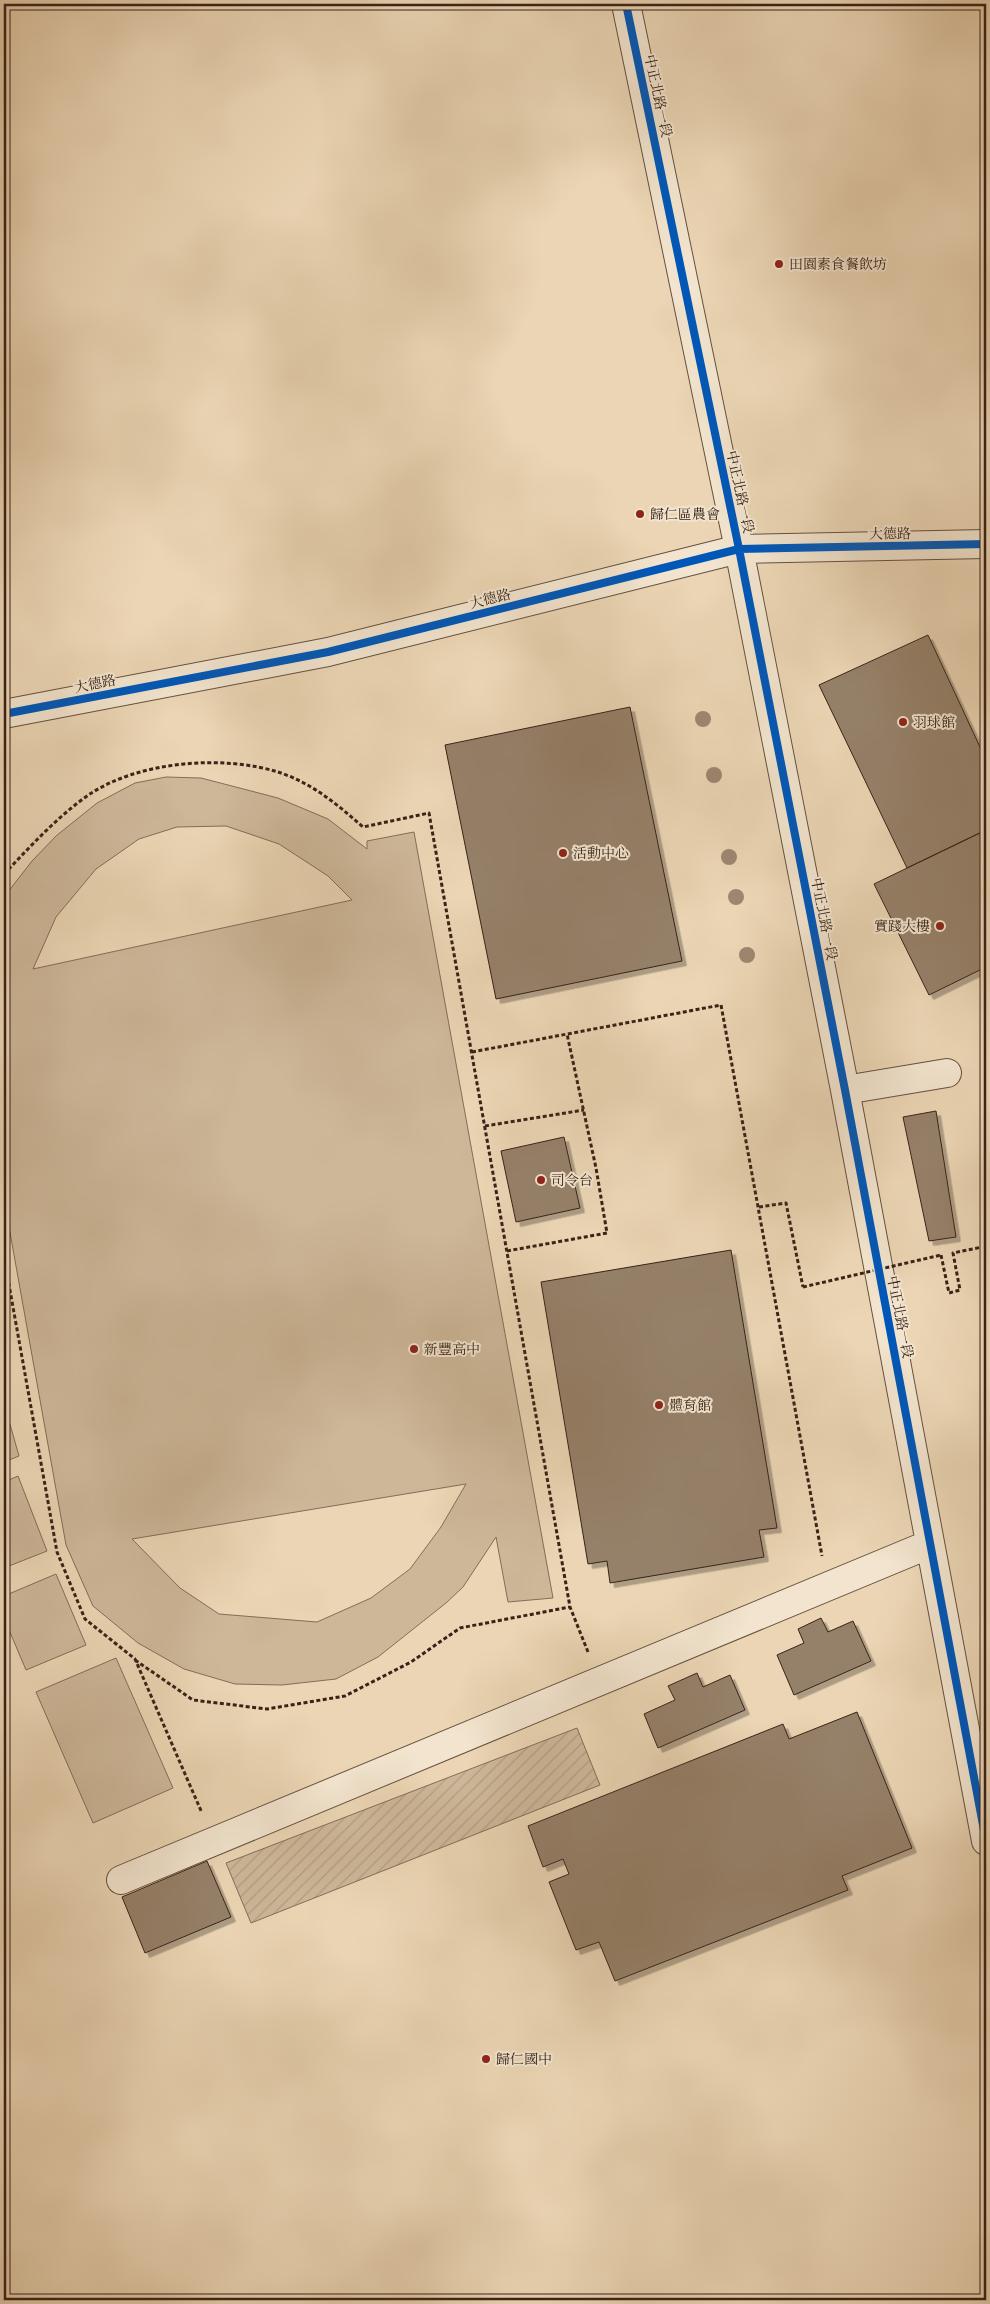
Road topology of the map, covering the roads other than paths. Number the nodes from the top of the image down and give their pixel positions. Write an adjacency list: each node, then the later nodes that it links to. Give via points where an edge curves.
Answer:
1 (626, 4): 3 (street, 中正北路一段)
2 (986, 544): 3 (street, 大德路)
3 (739, 549): 4 (street, 大德路, via 328,652); 6 (street, 中正北路一段)
4 (4, 714)
5 (947, 1073): 6 (street)
6 (845, 1090): 7 (street, 中正北路一段)
7 (930, 1544): 8 (street, 中正北路一段); 9 (street)
8 (986, 1841)
9 (121, 1880)

